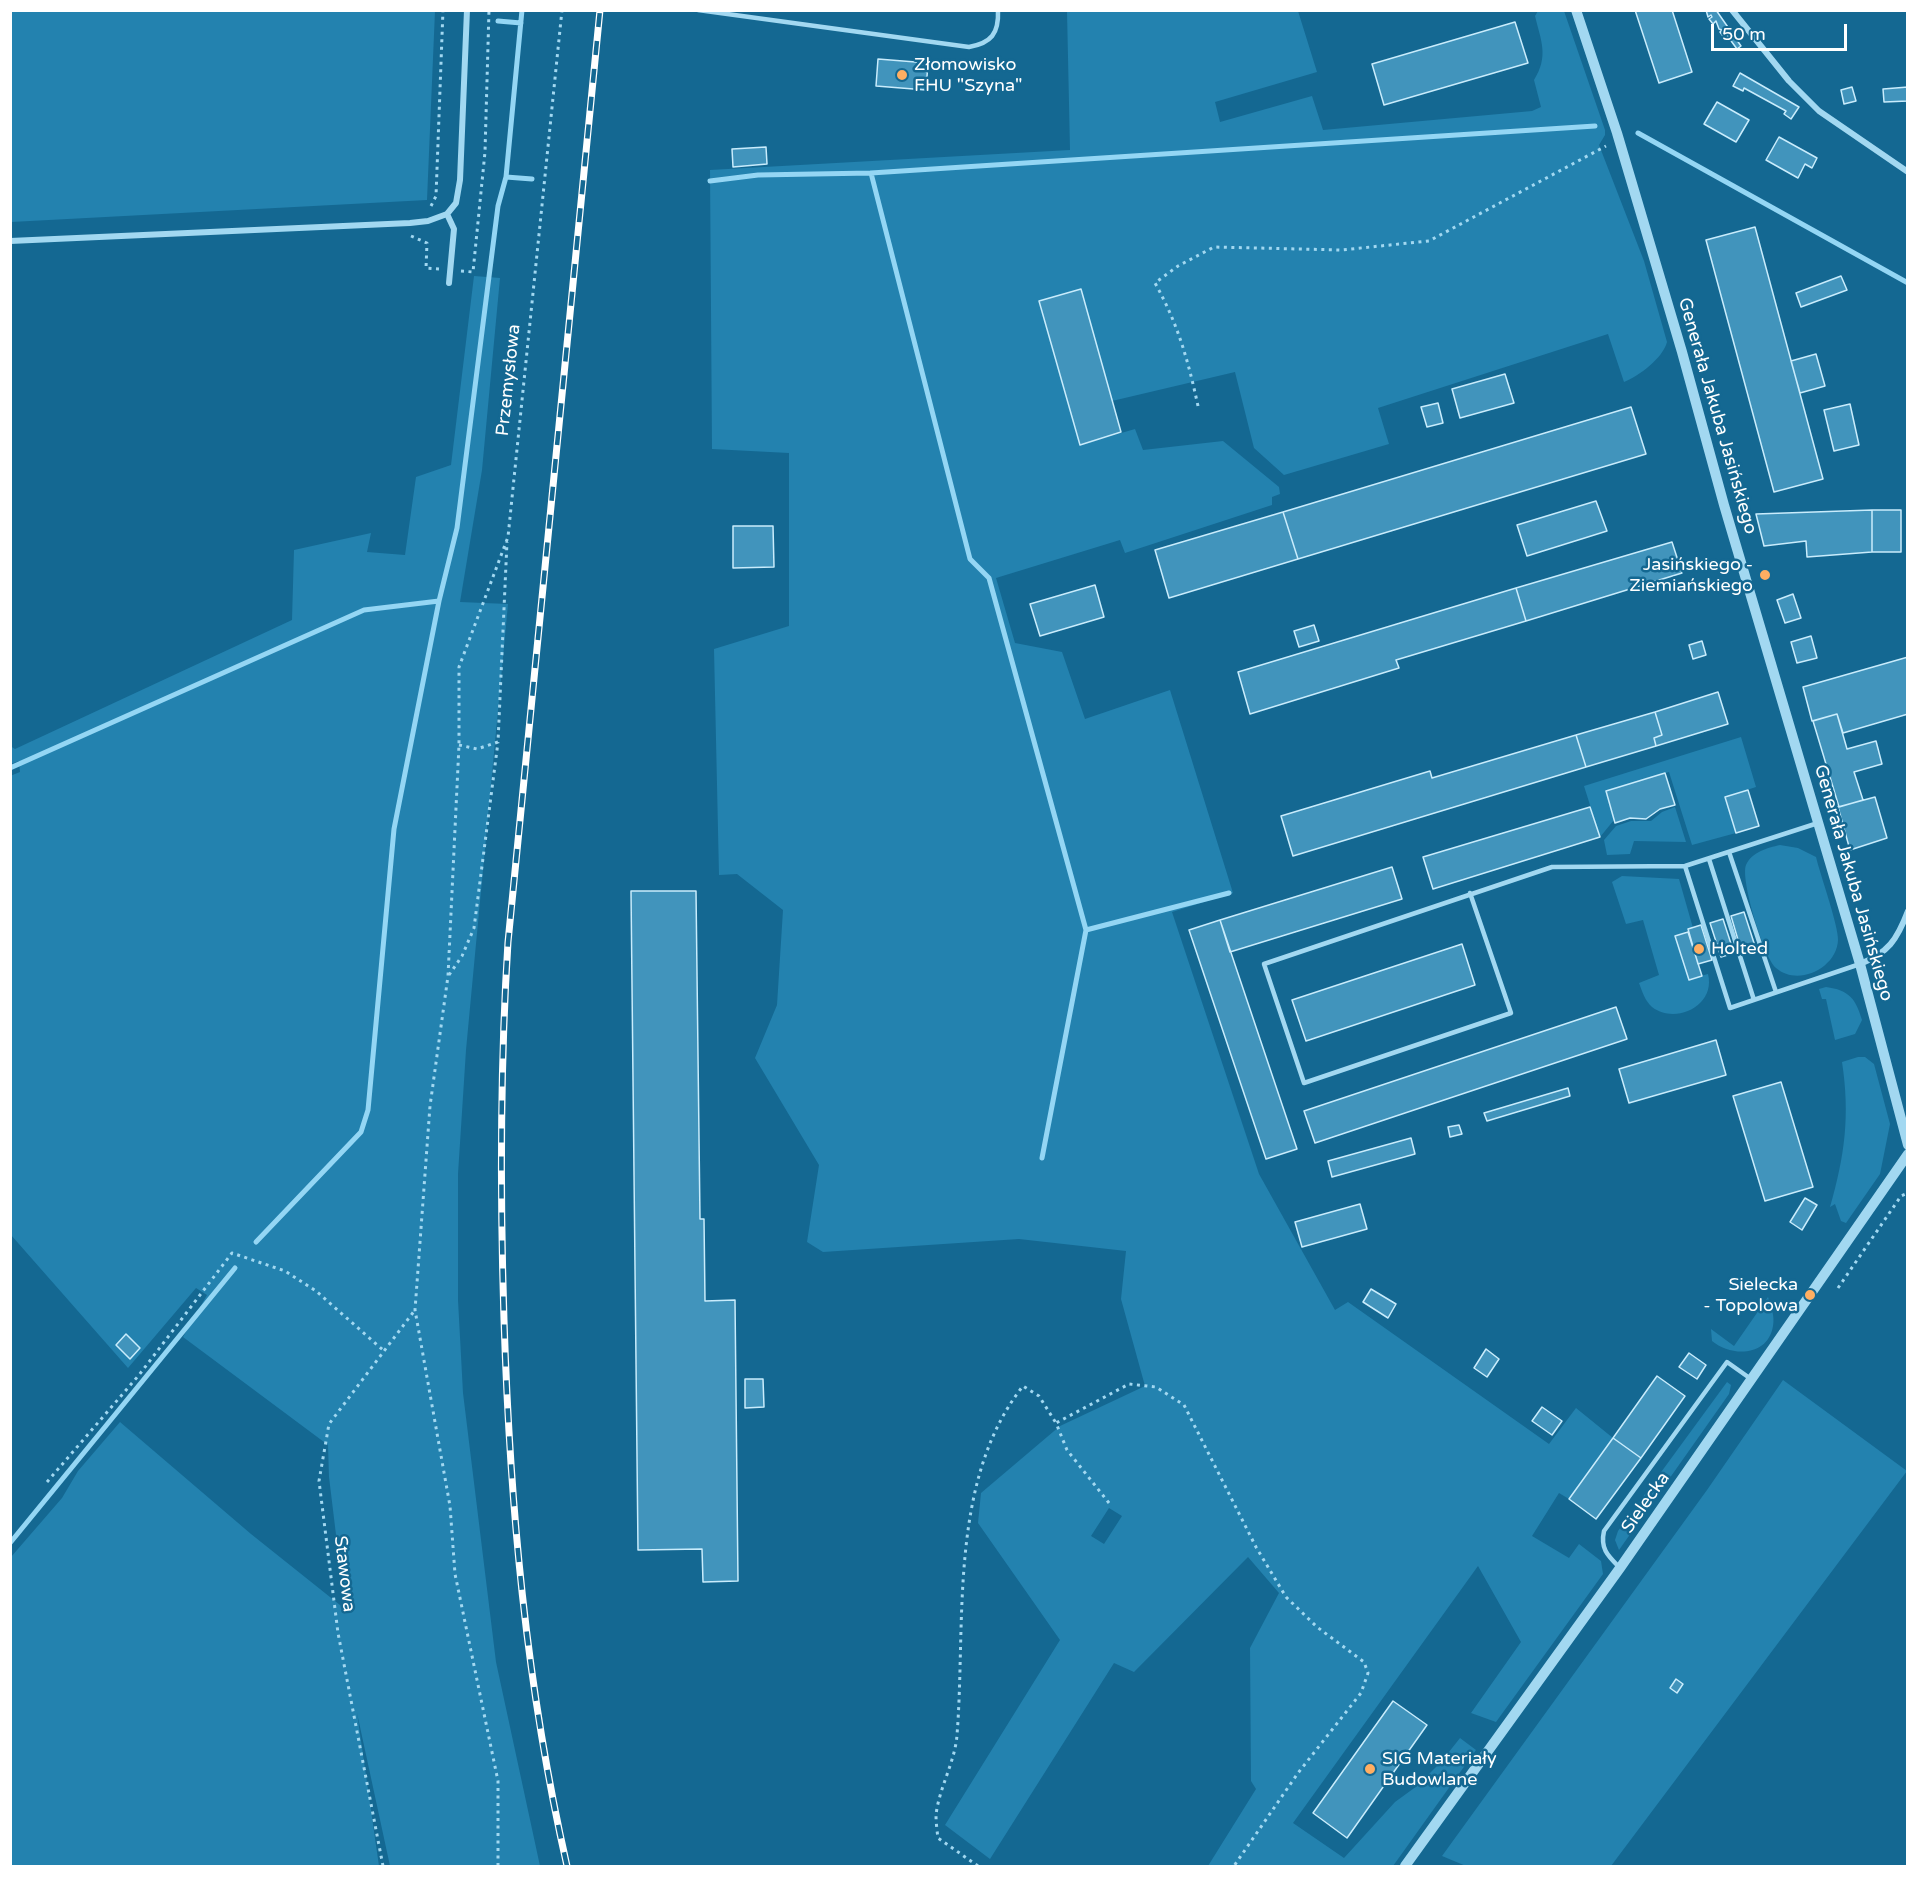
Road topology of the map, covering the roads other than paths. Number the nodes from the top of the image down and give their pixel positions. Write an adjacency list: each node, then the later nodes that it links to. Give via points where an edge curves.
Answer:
1 (467, 10): 7 (street, via 460,180 456,203)
2 (698, 10): 3 (lane, via 969,47 986,44 994,36 999,24)
3 (998, 10)
4 (1576, 10): 10 (street, Generała Jakuba Jasińskiego, via 1619,139)
5 (1731, 10): 6 (street, via 1813,105)
6 (1908, 172)
7 (447, 214): 8 (street, via 410,223); 9 (street, via 454,229)
8 (10, 241)
9 (449, 283)
10 (1818, 823): 11 (lane); 16 (street, Generała Jakuba Jasińskiego)
11 (1730, 852): 12 (lane); 17 (lane)
12 (1709, 859): 13 (lane); 18 (lane)
13 (1685, 866): 14 (lane, via 1552,867); 18 (lane, via 1731,1008)
14 (1470, 893): 14 (lane, via 1264,964 1304,1083 1511,1013)
15 (1908, 911): 16 (street, via 1900,931 1882,955)
16 (1860, 964): 17 (lane); 19 (street, Generała Jakuba Jasińskiego)
17 (1776, 992): 18 (lane)
18 (1754, 1000)
19 (1908, 1145)
20 (1908, 1154): 21 (street, Sielecka)
21 (1752, 1379): 22 (street, Sielecka); 22 (lane, via 1727,1362 1604,1531 1601,1542 1605,1552)
22 (1620, 1568): 23 (street, Sielecka)
23 (1406, 1866)

